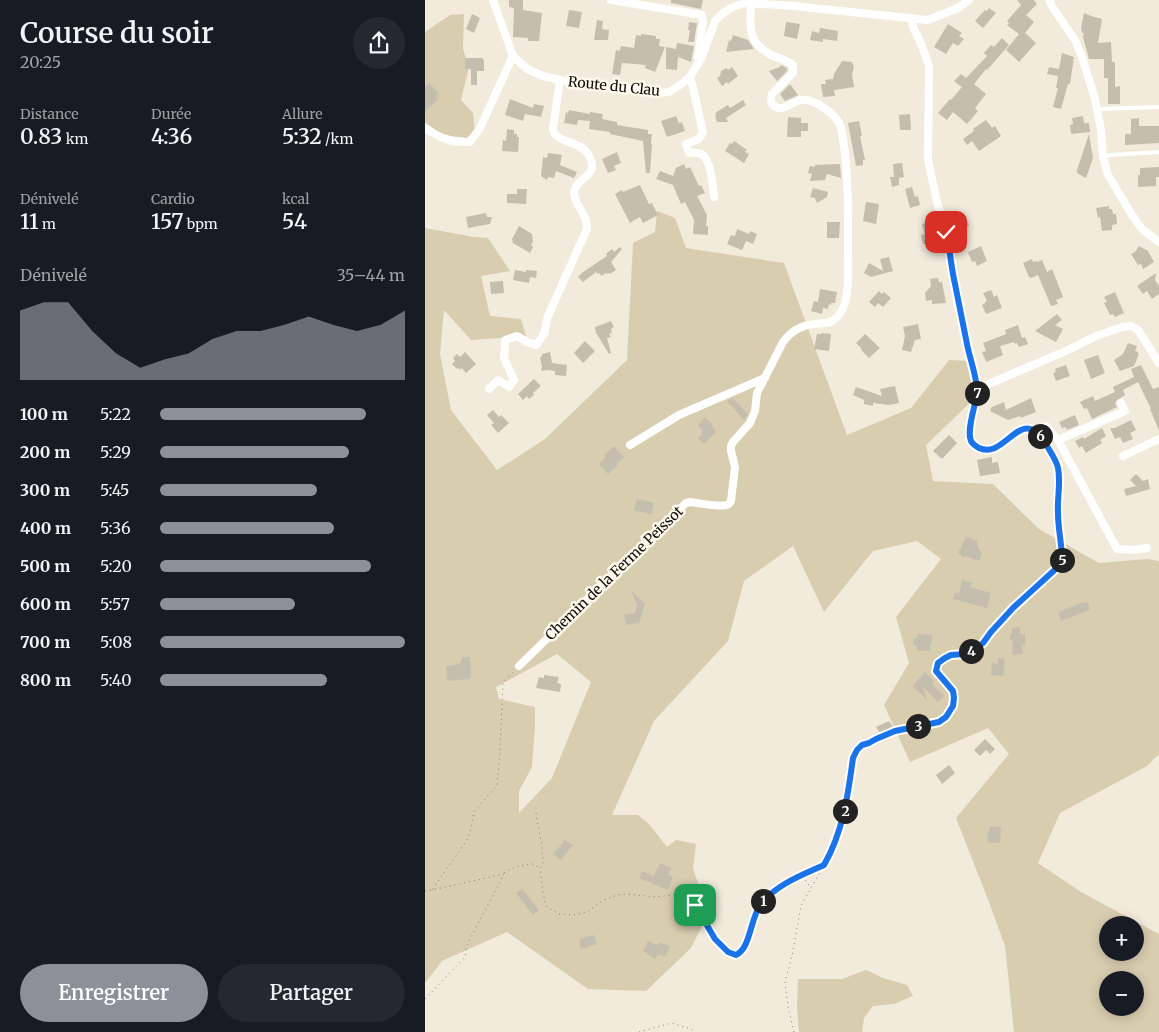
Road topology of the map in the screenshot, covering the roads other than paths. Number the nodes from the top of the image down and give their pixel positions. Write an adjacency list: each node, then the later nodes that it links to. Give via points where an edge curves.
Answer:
1 (493, 0): 7 (street)
2 (611, 0): 8 (street, via 702,15)
3 (969, 0): 6 (street, Route du Clau, via 928,20)
4 (1049, 0): 12 (street, via 1075,40)
5 (751, 3): 6 (street, Route du Clau); 8 (street, Route du Clau, via 733,7 715,21); 19 (street, Chemin de la Ferme Peissot, via 753,38 771,55 793,65 793,73 772,94 771,103 780,109 801,100 807,101 833,115 841,129 847,168 847,299 834,320 799,327 788,335)
6 (911, 19): 21 (street, via 929,66 928,160 946,232)
7 (513, 56): 10 (street, Route du Clau, via 527,69); 13 (street, via 480,128 470,142 447,139)
8 (697, 65): 9 (street, Route du Clau)
9 (689, 77): 10 (street, Route du Clau, via 669,92 653,93); 16 (street, via 703,132 699,139 686,144 689,153 701,153 707,158)
10 (561, 80): 20 (street, via 553,132 583,147 589,154 590,173 574,191 587,229 548,316 544,334 536,345 517,336 505,340 504,358 513,380 509,387 498,380)
11 (1159, 107): 12 (lane)
12 (1097, 109): 15 (street)
13 (425, 128)
14 (1159, 152): 15 (lane)
15 (1103, 157): 17 (street, via 1108,175 1132,215 1142,229)
16 (714, 197)
17 (1159, 242)
18 (1159, 363): 21 (street, via 1138,330 1131,326 1122,327)
19 (765, 378): 26 (street, via 679,415); 29 (street, Chemin de la Ferme Peissot, via 757,393 750,423 731,446 735,467 729,504 686,503)
20 (489, 389)
21 (977, 389): 23 (street, via 969,434 975,446 991,450 1022,430)
22 (1121, 403): 25 (street, via 1125,411)
23 (1033, 430): 25 (street, via 1046,426); 30 (street, via 1041,437 1058,467 1062,560 983,643 974,650 951,655 938,663 936,671 953,691 953,706 939,722)
24 (1159, 439): 27 (street)
25 (1058, 440): 28 (street, via 1117,549)
26 (630, 445)
27 (1123, 456)
28 (1147, 548)
29 (519, 666)
30 (909, 728)

